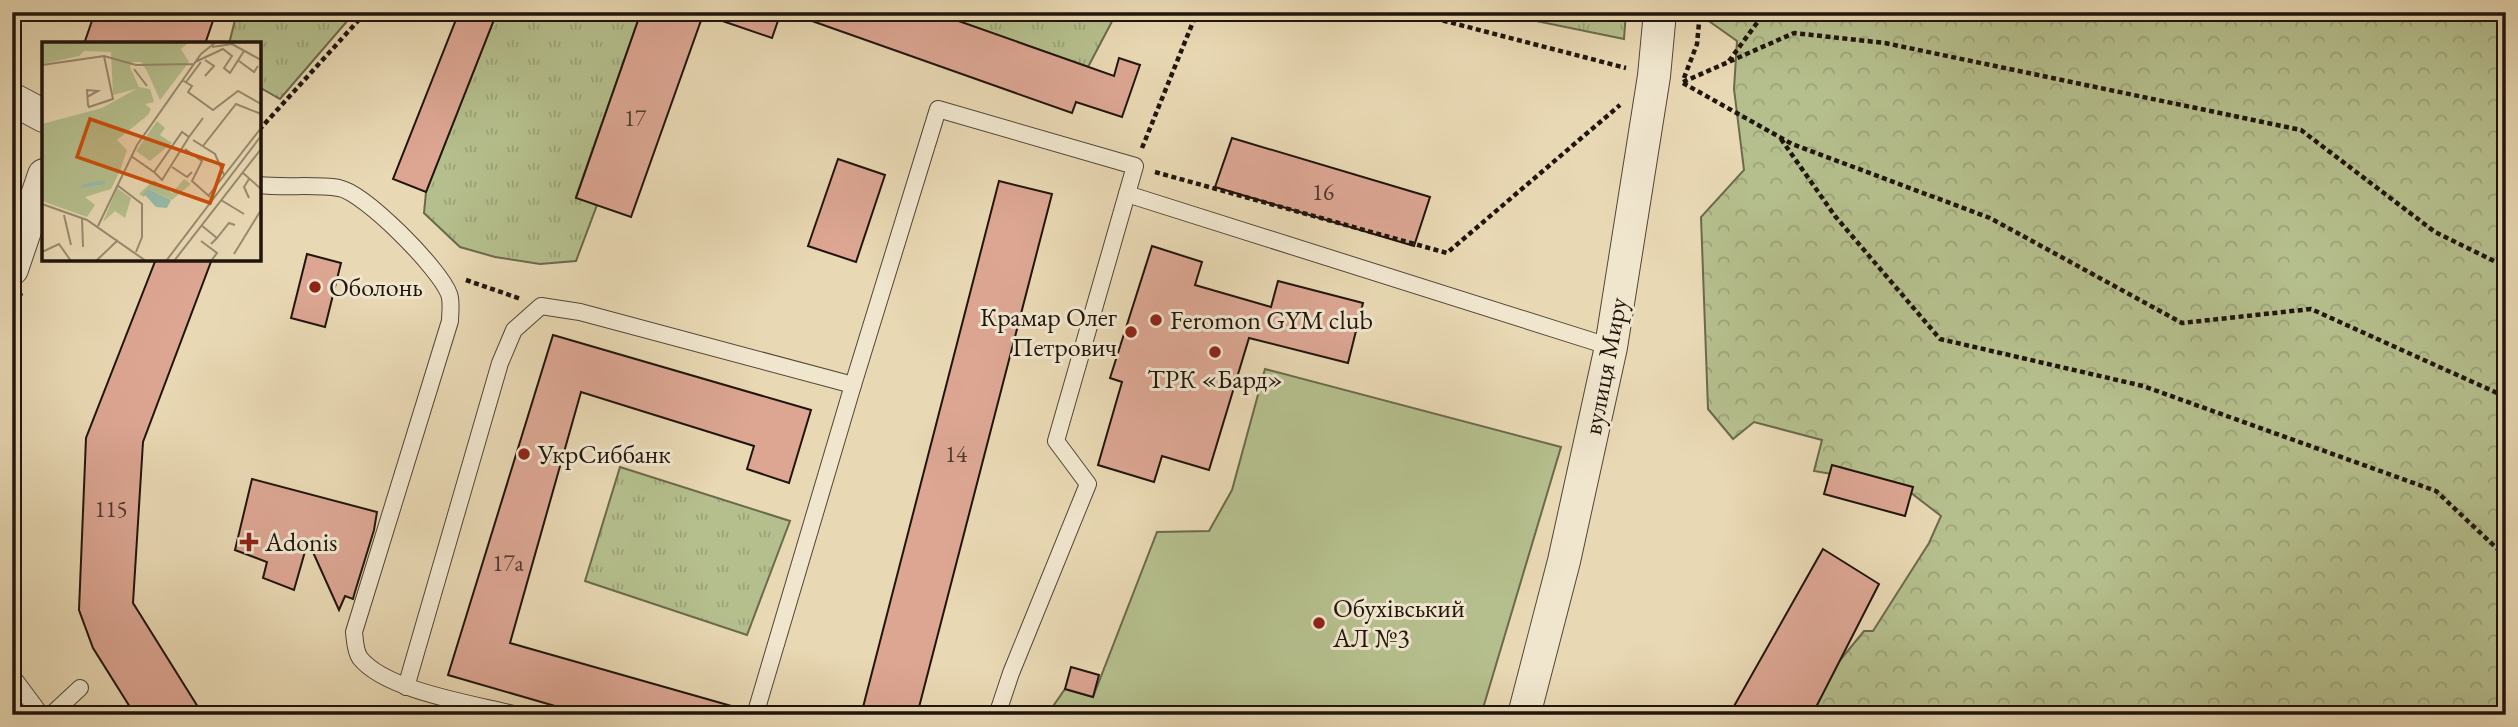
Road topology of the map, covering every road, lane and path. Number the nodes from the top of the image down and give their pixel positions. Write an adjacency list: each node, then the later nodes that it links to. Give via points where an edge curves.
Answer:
1 (366, 12): 11 (path)
2 (1197, 12): 13 (path)
3 (1410, 12): 8 (path)
4 (1660, 12): 8 (street, вулиця Миру)
5 (1700, 12): 8 (path, via 1697,44)
6 (1765, 12): 7 (path)
7 (1728, 62): 8 (path); 17 (path, via 1794,33 1885,43 2301,130 2435,232)
8 (1669, 79): 12 (path); 13 (path, via 1447,253); 21 (street, вулиця Миру)
9 (12, 99): 10 (street)
10 (42, 115)
11 (261, 128)
12 (1780, 138): 23 (path, via 1990,218 2182,323 2311,309); 24 (path, via 1835,216 1940,339 2143,386 2436,491)
13 (1135, 166): 16 (lane); 22 (lane, via 938,109)
14 (42, 181): 18 (street)
15 (261, 185): 26 (lane, via 340,188 357,195 434,269 450,295 450,321 354,632 358,655 366,664)
16 (1127, 194): 21 (lane); 32 (lane, via 1056,441 1088,484)
17 (2506, 267)
18 (12, 269)
19 (461, 278): 20 (path)
20 (495, 290)
21 (1611, 347): 33 (street, вулиця Миру)
22 (853, 385): 26 (lane, via 580,312 541,306 514,330 500,363); 31 (lane)
23 (2506, 397)
24 (2506, 557)
25 (12, 676): 28 (lane)
26 (406, 687): 30 (lane)
27 (80, 688): 29 (lane)
28 (41, 715)
29 (51, 715)
30 (517, 715)
31 (755, 715)
32 (997, 715)
33 (1524, 715)

